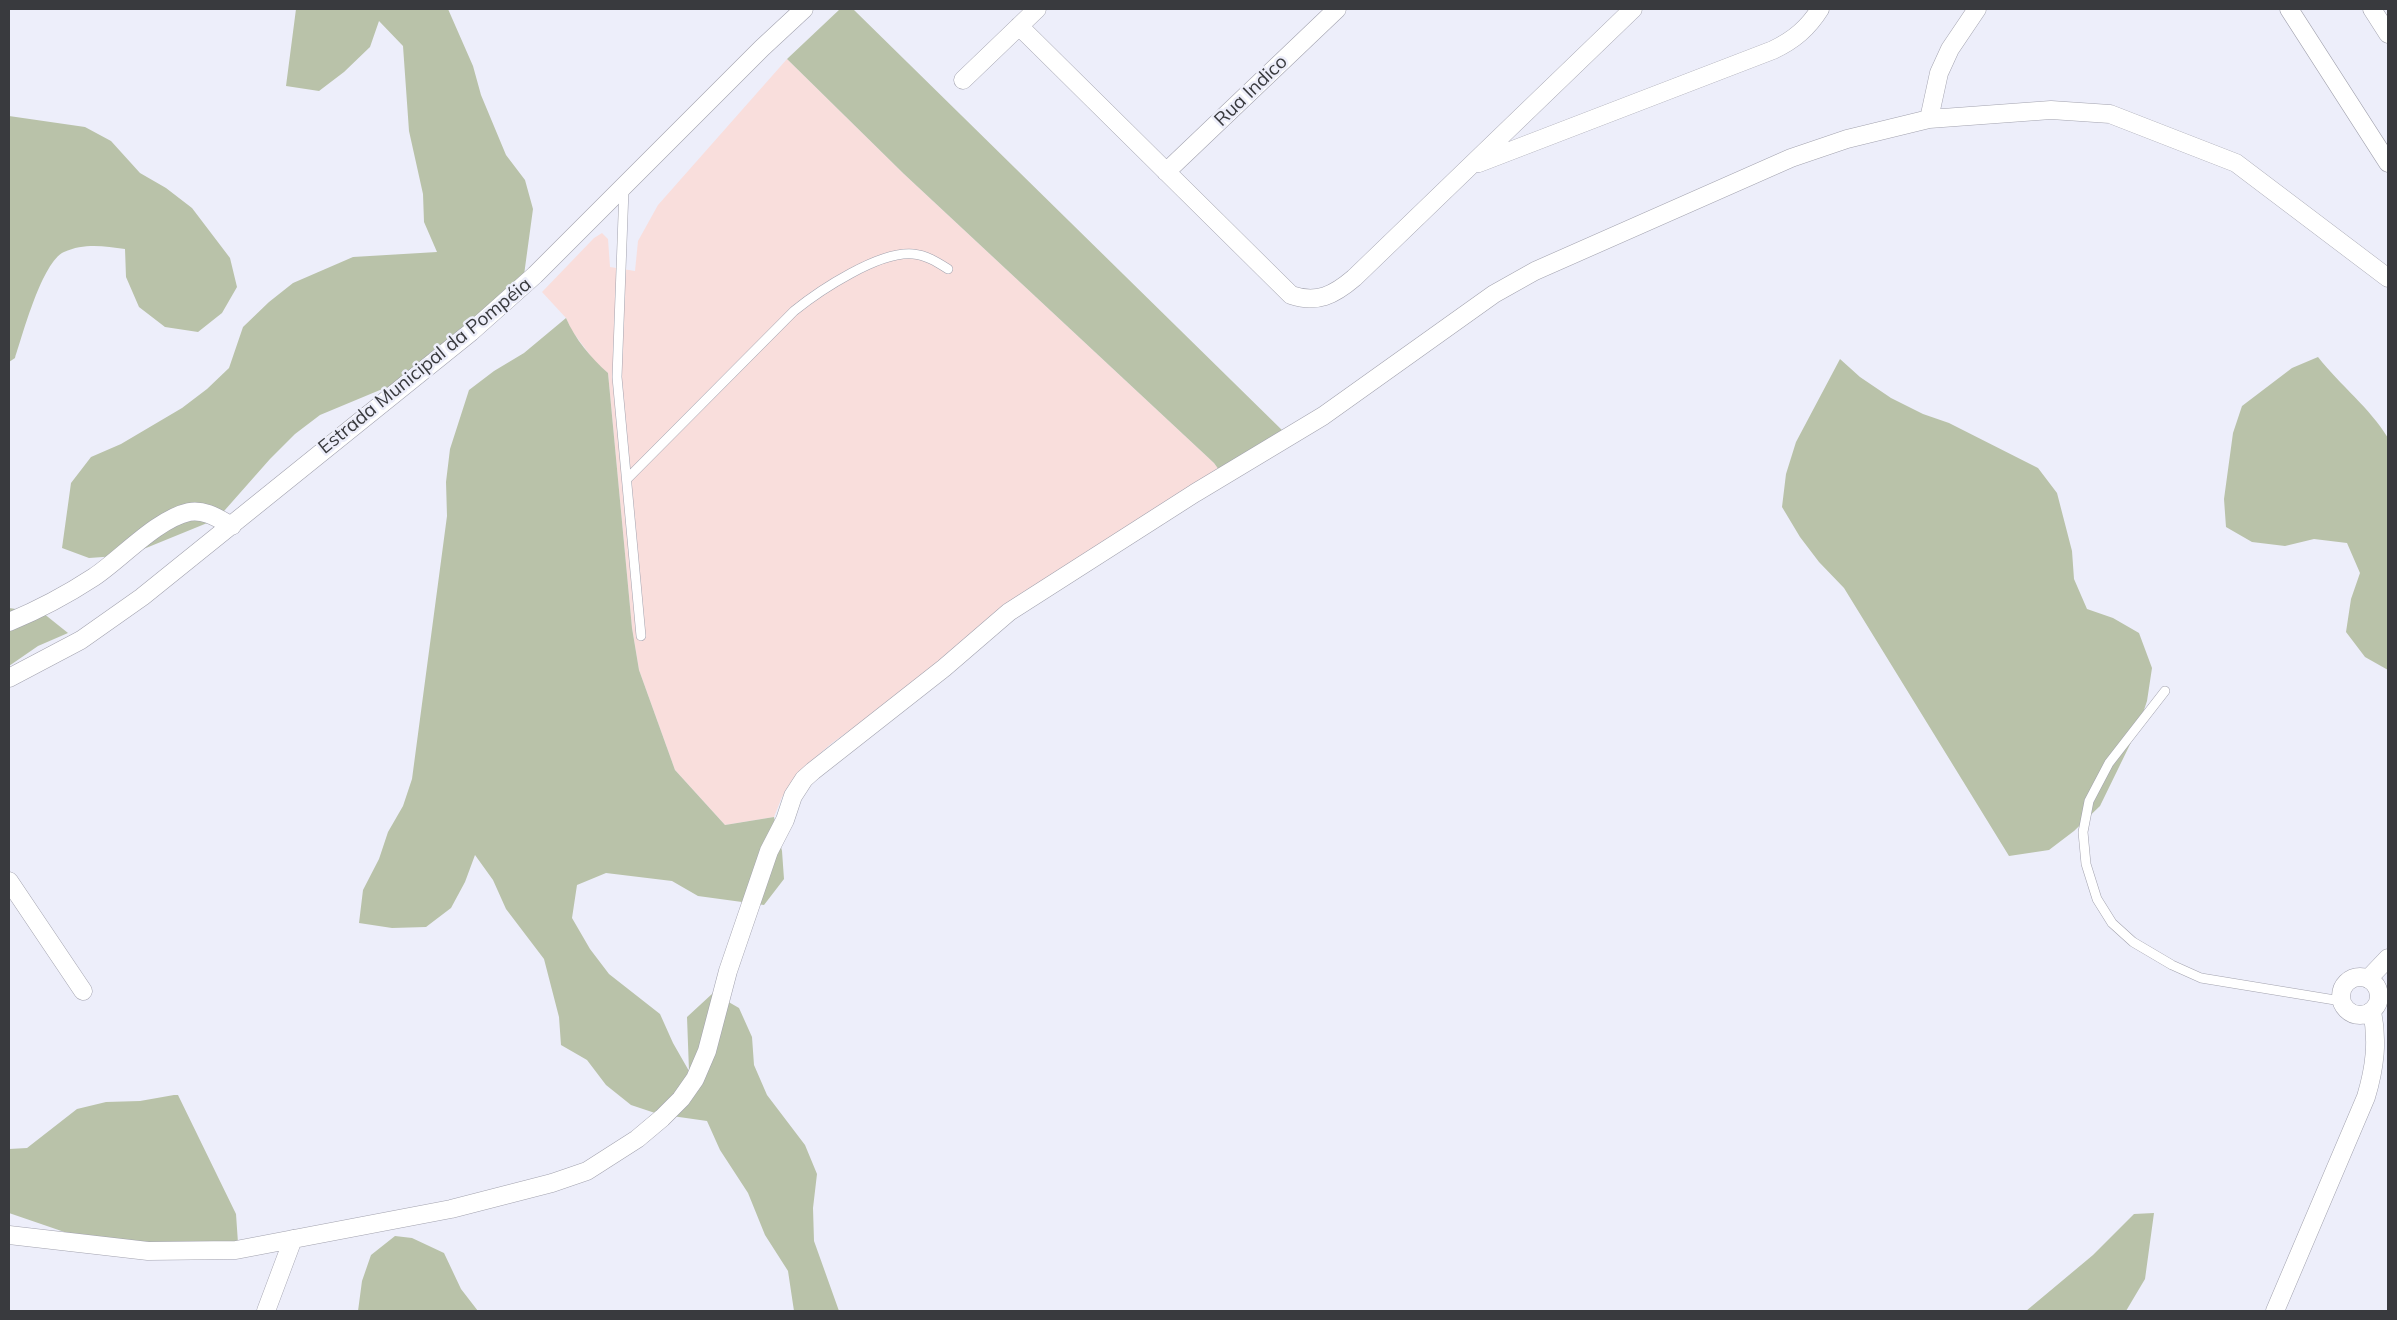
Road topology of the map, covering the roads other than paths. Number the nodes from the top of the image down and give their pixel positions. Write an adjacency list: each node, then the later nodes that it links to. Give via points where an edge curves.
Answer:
1 (804, 9): 16 (street, Estrada Municipal da Pompéia)
2 (1037, 9): 9 (street)
3 (1337, 9): 15 (street, Rua Indico)
4 (1633, 9): 14 (street)
5 (1820, 9): 14 (street, via 1794,40 1773,50)
6 (1977, 9): 12 (street, via 1950,49 1939,73)
7 (2289, 9): 13 (street)
8 (2372, 9): 10 (street)
9 (1019, 26): 11 (street); 15 (street)
10 (2388, 34)
11 (963, 80)
12 (1929, 119): 18 (street, via 2051,110 2095,112 2123,118 2236,163); 32 (street, via 1791,158 1535,271 1494,294 1323,416 1009,612 804,779 769,851 728,971 708,1051 695,1079 662,1118 587,1171 552,1183 452,1209)
13 (2388, 163)
14 (1470, 166): 15 (street, via 1354,278 1339,291 1321,299 1291,295)
15 (1166, 172)
16 (624, 186): 19 (lane, via 618,377); 20 (street, Estrada Municipal da Pompéia, via 535,275 471,332)
17 (948, 269): 19 (lane, via 912,253 861,268 816,293 794,311)
18 (2388, 278)
19 (627, 479): 22 (lane)
20 (232, 526): 21 (street, via 204,512 189,512 152,531 95,577); 23 (street, Estrada Municipal da Pompéia, via 81,640)
21 (9, 622)
22 (641, 636)
23 (9, 678)
24 (2165, 691): 29 (lane, via 2109,763 2089,801 2082,832 2086,864 2097,899 2112,924 2133,942 2201,978)
25 (9, 881): 28 (street)
26 (2388, 958): 27 (street)
27 (2368, 979): 29 (street, via 2361,976 2347,981 2342,987); 30 (street, via 2378,990 2377,1004)
28 (83, 991)
29 (2341, 1002): 30 (street, via 2350,1013 2358,1015)
30 (2372, 1010): 34 (street, via 2376,1052 2366,1097)
31 (9, 1234): 32 (street, via 148,1251 236,1250)
32 (293, 1239): 33 (street)
33 (266, 1311)
34 (2275, 1311)

